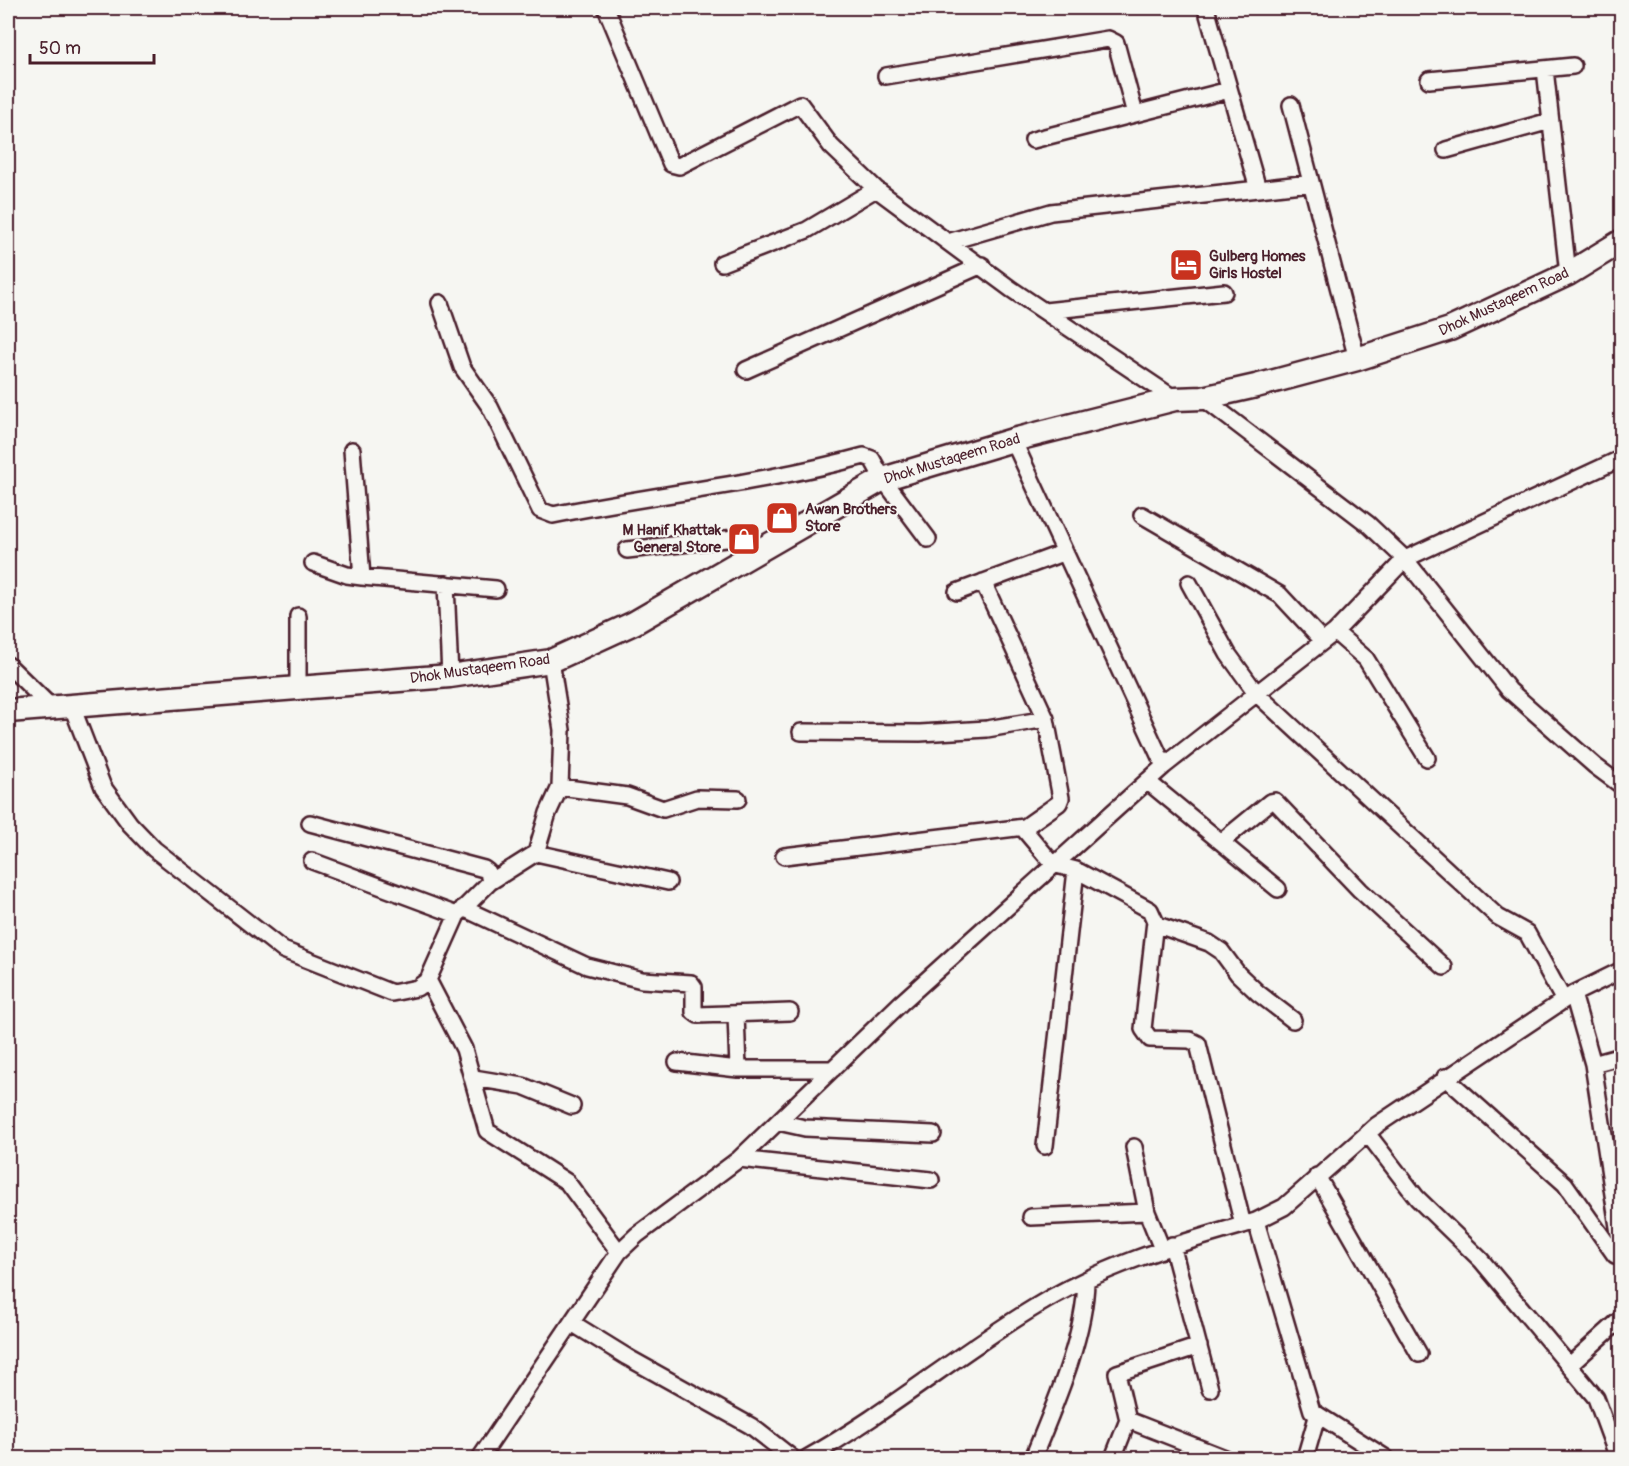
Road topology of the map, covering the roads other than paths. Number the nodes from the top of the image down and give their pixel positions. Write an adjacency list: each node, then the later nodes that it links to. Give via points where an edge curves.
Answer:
1 (606, 8): 14 (street, via 671,164 679,166 800,104 831,146)
2 (1206, 8): 7 (street)
3 (1573, 66): 4 (street)
4 (1545, 69): 6 (street); 10 (street)
5 (886, 76): 9 (street, via 1108,39 1116,43)
6 (1429, 80)
7 (1229, 90): 9 (street); 15 (street)
8 (1291, 105): 13 (street)
9 (1135, 114): 11 (street)
10 (1550, 120): 12 (street); 20 (street)
11 (1033, 140)
12 (1446, 150)
13 (1310, 183): 15 (street); 24 (street)
14 (876, 189): 17 (street); 18 (street, via 807,230)
15 (1258, 189): 17 (street, via 1051,212)
16 (1622, 241): 20 (street, Dhok Mustaqeem Road)
17 (948, 242): 19 (street)
18 (722, 263)
19 (982, 265): 23 (street); 25 (street)
20 (1568, 274): 24 (street, Dhok Mustaqeem Road, via 1450,330)
21 (1224, 292): 23 (street)
22 (440, 303): 31 (street, via 462,367 490,407 540,510 546,514 777,476 864,456 872,459)
23 (1045, 312): 27 (street)
24 (1357, 359): 26 (street, Dhok Mustaqeem Road)
25 (746, 370)
26 (1203, 398): 27 (street, Dhok Mustaqeem Road); 37 (street, via 1368,524)
27 (1174, 399): 28 (street, Dhok Mustaqeem Road)
28 (1013, 440): 31 (street, Dhok Mustaqeem Road); 36 (street)
29 (352, 450): 39 (street)
30 (1622, 458): 37 (street)
31 (883, 479): 33 (street); 35 (street, Dhok Mustaqeem Road)
32 (1142, 515): 46 (street, via 1280,595)
33 (928, 539)
34 (627, 550): 35 (street, via 735,538)
35 (762, 550): 47 (street, Dhok Mustaqeem Road, via 634,623)
36 (1065, 552): 40 (street); 57 (street)
37 (1405, 560): 46 (street); 59 (street, via 1509,690)
38 (313, 563): 39 (street)
39 (362, 578): 42 (street)
40 (983, 582): 44 (street); 54 (street)
41 (1189, 583): 51 (street, via 1228,654)
42 (446, 584): 43 (street); 49 (street)
43 (496, 589)
44 (957, 592)
45 (298, 616): 50 (street)
46 (1329, 636): 51 (street); 56 (street, via 1366,658)
47 (551, 661): 49 (street, Dhok Mustaqeem Road); 60 (street, via 562,730)
48 (8, 665): 52 (street)
49 (450, 676): 50 (street, Dhok Mustaqeem Road)
50 (298, 688): 52 (street, Dhok Mustaqeem Road)
51 (1257, 694): 57 (street); 78 (street, via 1498,917 1527,933)
52 (61, 706): 53 (street, Dhok Mustaqeem Road); 77 (street, via 103,787 130,824 154,849 283,950 392,993 417,988)
53 (8, 711)
54 (1046, 719): 55 (street, via 987,729 920,733); 63 (street, via 1061,798)
55 (801, 732)
56 (1427, 758)
57 (1164, 766): 58 (street)
58 (1147, 781): 64 (street); 68 (street)
59 (1622, 786)
60 (560, 787): 61 (street, via 627,796 663,808 697,798); 65 (street)
61 (738, 800)
62 (310, 823): 70 (street, via 484,869)
63 (1025, 827): 66 (street); 68 (street)
64 (1221, 842): 72 (street); 75 (street, via 1275,801 1360,891)
65 (536, 853): 70 (street); 71 (street)
66 (784, 856)
67 (312, 861): 73 (street)
68 (1053, 864): 69 (street); 86 (street)
69 (1076, 870): 74 (street, via 1149,910); 93 (street)
70 (490, 882): 73 (street)
71 (668, 882)
72 (1278, 889)
73 (460, 911): 77 (street); 80 (street, via 587,966 642,980 691,983 694,1012 698,1015)
74 (1155, 924): 81 (street, via 1221,951 1238,974); 100 (street, via 1143,1029 1149,1039 1191,1040 1198,1044)
75 (1444, 967)
76 (1622, 970): 78 (street)
77 (428, 980): 88 (street, via 464,1048)
78 (1568, 996): 84 (street); 87 (street)
79 (790, 1012): 80 (street)
80 (736, 1014): 85 (street)
81 (1293, 1020)
82 (1622, 1056): 84 (street)
83 (677, 1062): 85 (street)
84 (1593, 1064): 103 (street)
85 (738, 1069): 86 (street)
86 (833, 1069): 90 (street)
87 (1445, 1077): 92 (street); 103 (street, via 1565,1184 1615,1255)
88 (474, 1078): 89 (street, via 523,1086); 102 (street, via 488,1131 567,1182)
89 (572, 1106)
90 (778, 1122): 91 (street, via 805,1128); 95 (street)
91 (933, 1134)
92 (1367, 1134): 96 (street); 109 (street, via 1416,1198 1481,1260)
93 (1045, 1146)
94 (1134, 1147): 98 (street)
95 (739, 1159): 97 (street); 102 (street)
96 (1317, 1176): 100 (street, via 1284,1207); 108 (street)
97 (931, 1180)
98 (1147, 1212): 99 (street); 101 (street)
99 (1031, 1216)
100 (1249, 1223): 101 (street); 111 (street)
101 (1167, 1247): 104 (street); 107 (street)
102 (619, 1252): 106 (street)
103 (1622, 1254)
104 (1086, 1281): 113 (street, via 1036,1306); 117 (street, via 1086,1299 1061,1390)
105 (1622, 1318): 109 (street)
106 (572, 1323): 114 (street); 115 (street, via 750,1426)
107 (1199, 1346): 110 (street); 112 (street, via 1117,1373)
108 (1419, 1354)
109 (1570, 1365): 122 (street, via 1600,1406)
110 (1210, 1389)
111 (1317, 1417): 120 (street); 121 (street)
112 (1128, 1420): 118 (street); 119 (street)
113 (826, 1454): 116 (street)
114 (480, 1458)
115 (792, 1458)
116 (807, 1458)
117 (1034, 1458)
118 (1113, 1458)
119 (1225, 1458)
120 (1305, 1458)
121 (1386, 1458)
122 (1617, 1458)

